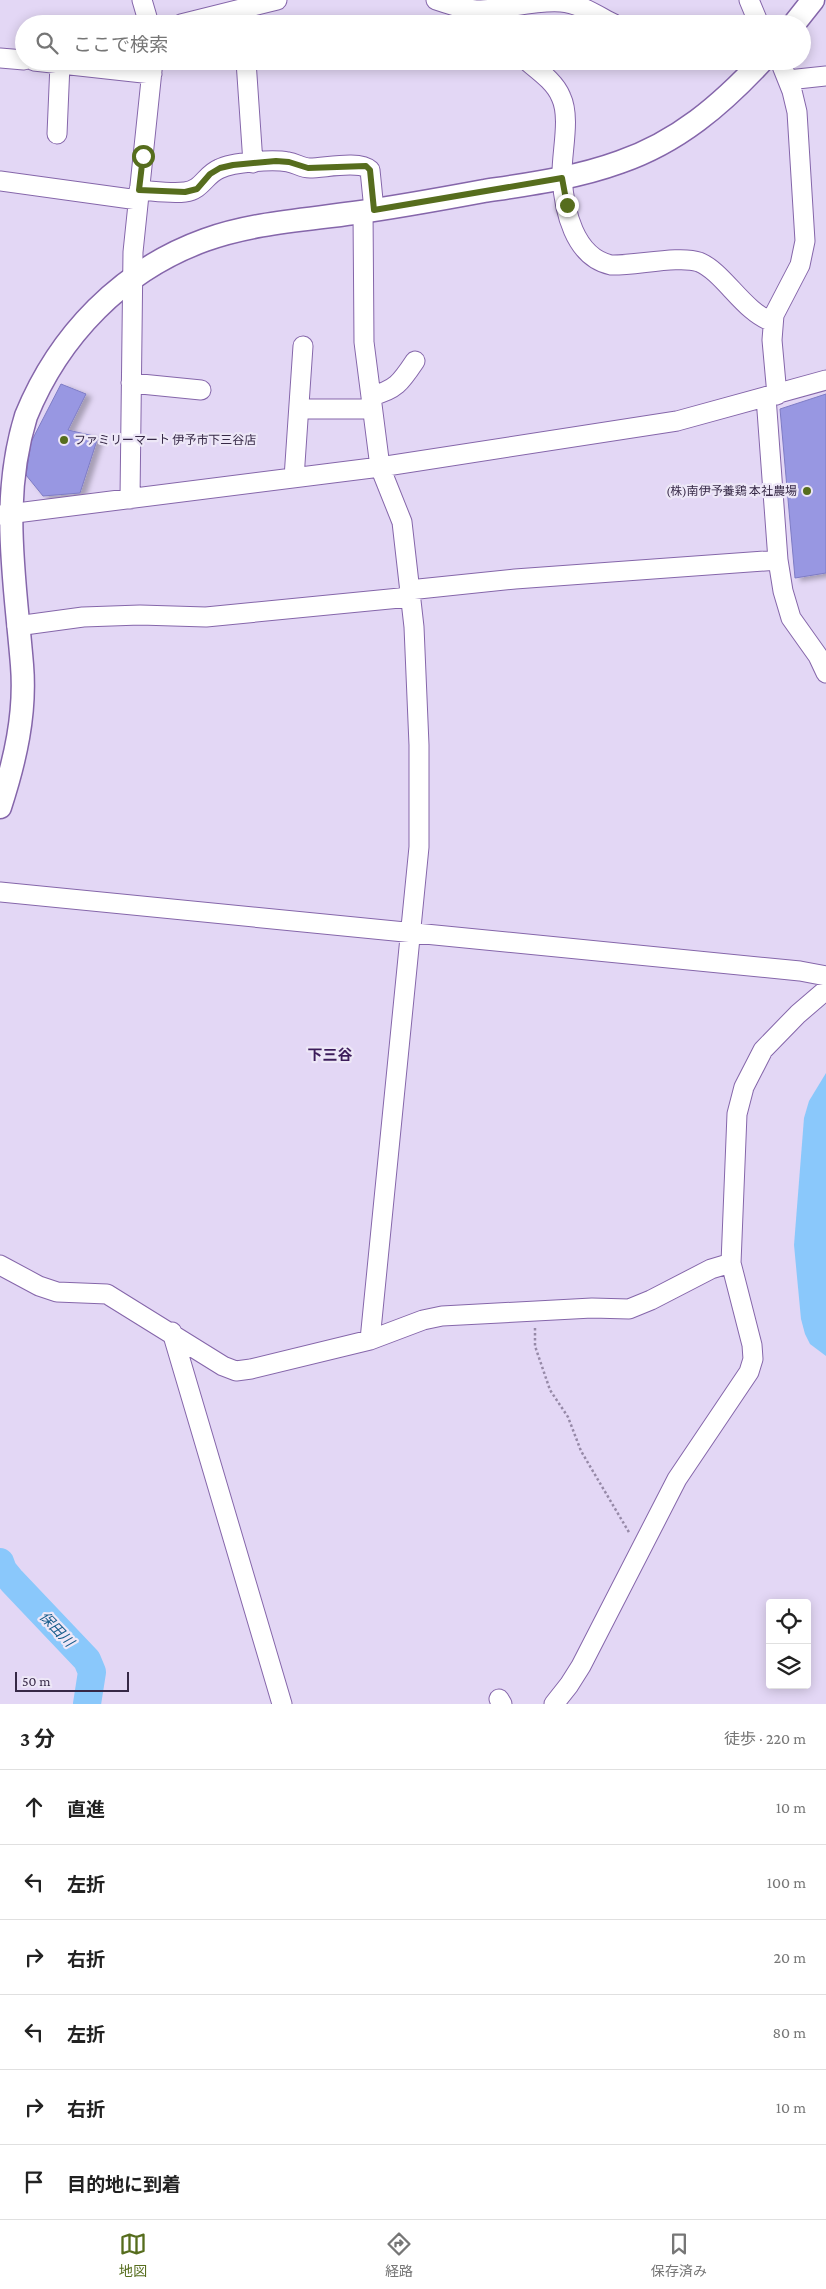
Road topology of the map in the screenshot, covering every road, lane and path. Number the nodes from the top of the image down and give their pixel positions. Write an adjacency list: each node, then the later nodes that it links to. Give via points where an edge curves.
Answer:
1 (142, 0): 8 (street)
2 (277, 0): 11 (street)
3 (436, 0): 7 (street)
4 (749, 0): 14 (street)
5 (813, 0): 15 (street)
6 (209, 8): 9 (street); 10 (street)
7 (463, 9): 12 (street); 13 (street, via 480,10 548,1 578,6)
8 (146, 15)
9 (197, 15)
10 (236, 15)
11 (242, 15)
12 (470, 15)
13 (596, 15)
14 (754, 15)
15 (801, 15)
16 (0, 58): 17 (street)
17 (15, 59)
18 (60, 70): 26 (street)
19 (152, 70): 30 (street)
20 (247, 70): 27 (street)
21 (537, 70): 28 (street, via 554,85 565,109)
22 (753, 70): 28 (street, via 719,106 672,137 622,161)
23 (784, 70): 25 (street)
24 (826, 76): 25 (street)
25 (788, 80): 33 (street, via 798,112 806,241 800,265)
26 (57, 134)
27 (253, 163): 30 (street, via 220,168 197,189); 31 (street, via 289,162 308,168 366,166 370,170)
28 (562, 178): 31 (street); 33 (street, via 573,229 582,247 593,258 611,265 681,260 701,263 759,315)
29 (0, 182): 30 (street)
30 (139, 195): 32 (street)
31 (369, 210): 32 (street, via 233,232 184,249); 40 (street, via 364,342)
32 (132, 278): 37 (street); 42 (street, via 76,330 48,371)
33 (773, 322): 39 (street)
34 (303, 346): 41 (street)
35 (415, 361): 40 (street, via 399,384)
36 (826, 380): 39 (street)
37 (131, 383): 38 (street); 45 (street)
38 (200, 390)
39 (772, 396): 43 (street, via 677,421); 47 (street)
40 (372, 402): 41 (street); 43 (street)
41 (299, 409): 44 (street)
42 (6, 461): 46 (street)
43 (380, 467): 44 (street); 48 (street, via 402,522)
44 (294, 478): 45 (street)
45 (130, 499): 46 (street)
46 (3, 514): 49 (street)
47 (778, 560): 48 (street, via 515,579); 50 (street, via 791,618)
48 (410, 593): 49 (street, via 206,617 83,617); 53 (street, via 419,745 419,847)
49 (17, 626): 51 (street, via 22,668 20,732)
50 (825, 667)
51 (0, 807)
52 (0, 892): 53 (street)
53 (411, 933): 54 (street); 60 (street)
54 (826, 976)
55 (826, 990): 56 (street, via 763,1050 744,1087 737,1114)
56 (731, 1263): 58 (street, via 711,1269 629,1309); 61 (street, via 753,1359 748,1372 678,1479)
57 (0, 1265): 59 (street, via 57,1292 107,1294)
58 (534, 1312): 60 (street, via 442,1316); 61 (path, via 535,1346 550,1390 568,1417 581,1451)
59 (172, 1332): 60 (street, via 236,1371); 62 (street)
60 (370, 1340)
61 (641, 1552): 63 (street, via 581,1666)
62 (282, 1704)
63 (554, 1704)

